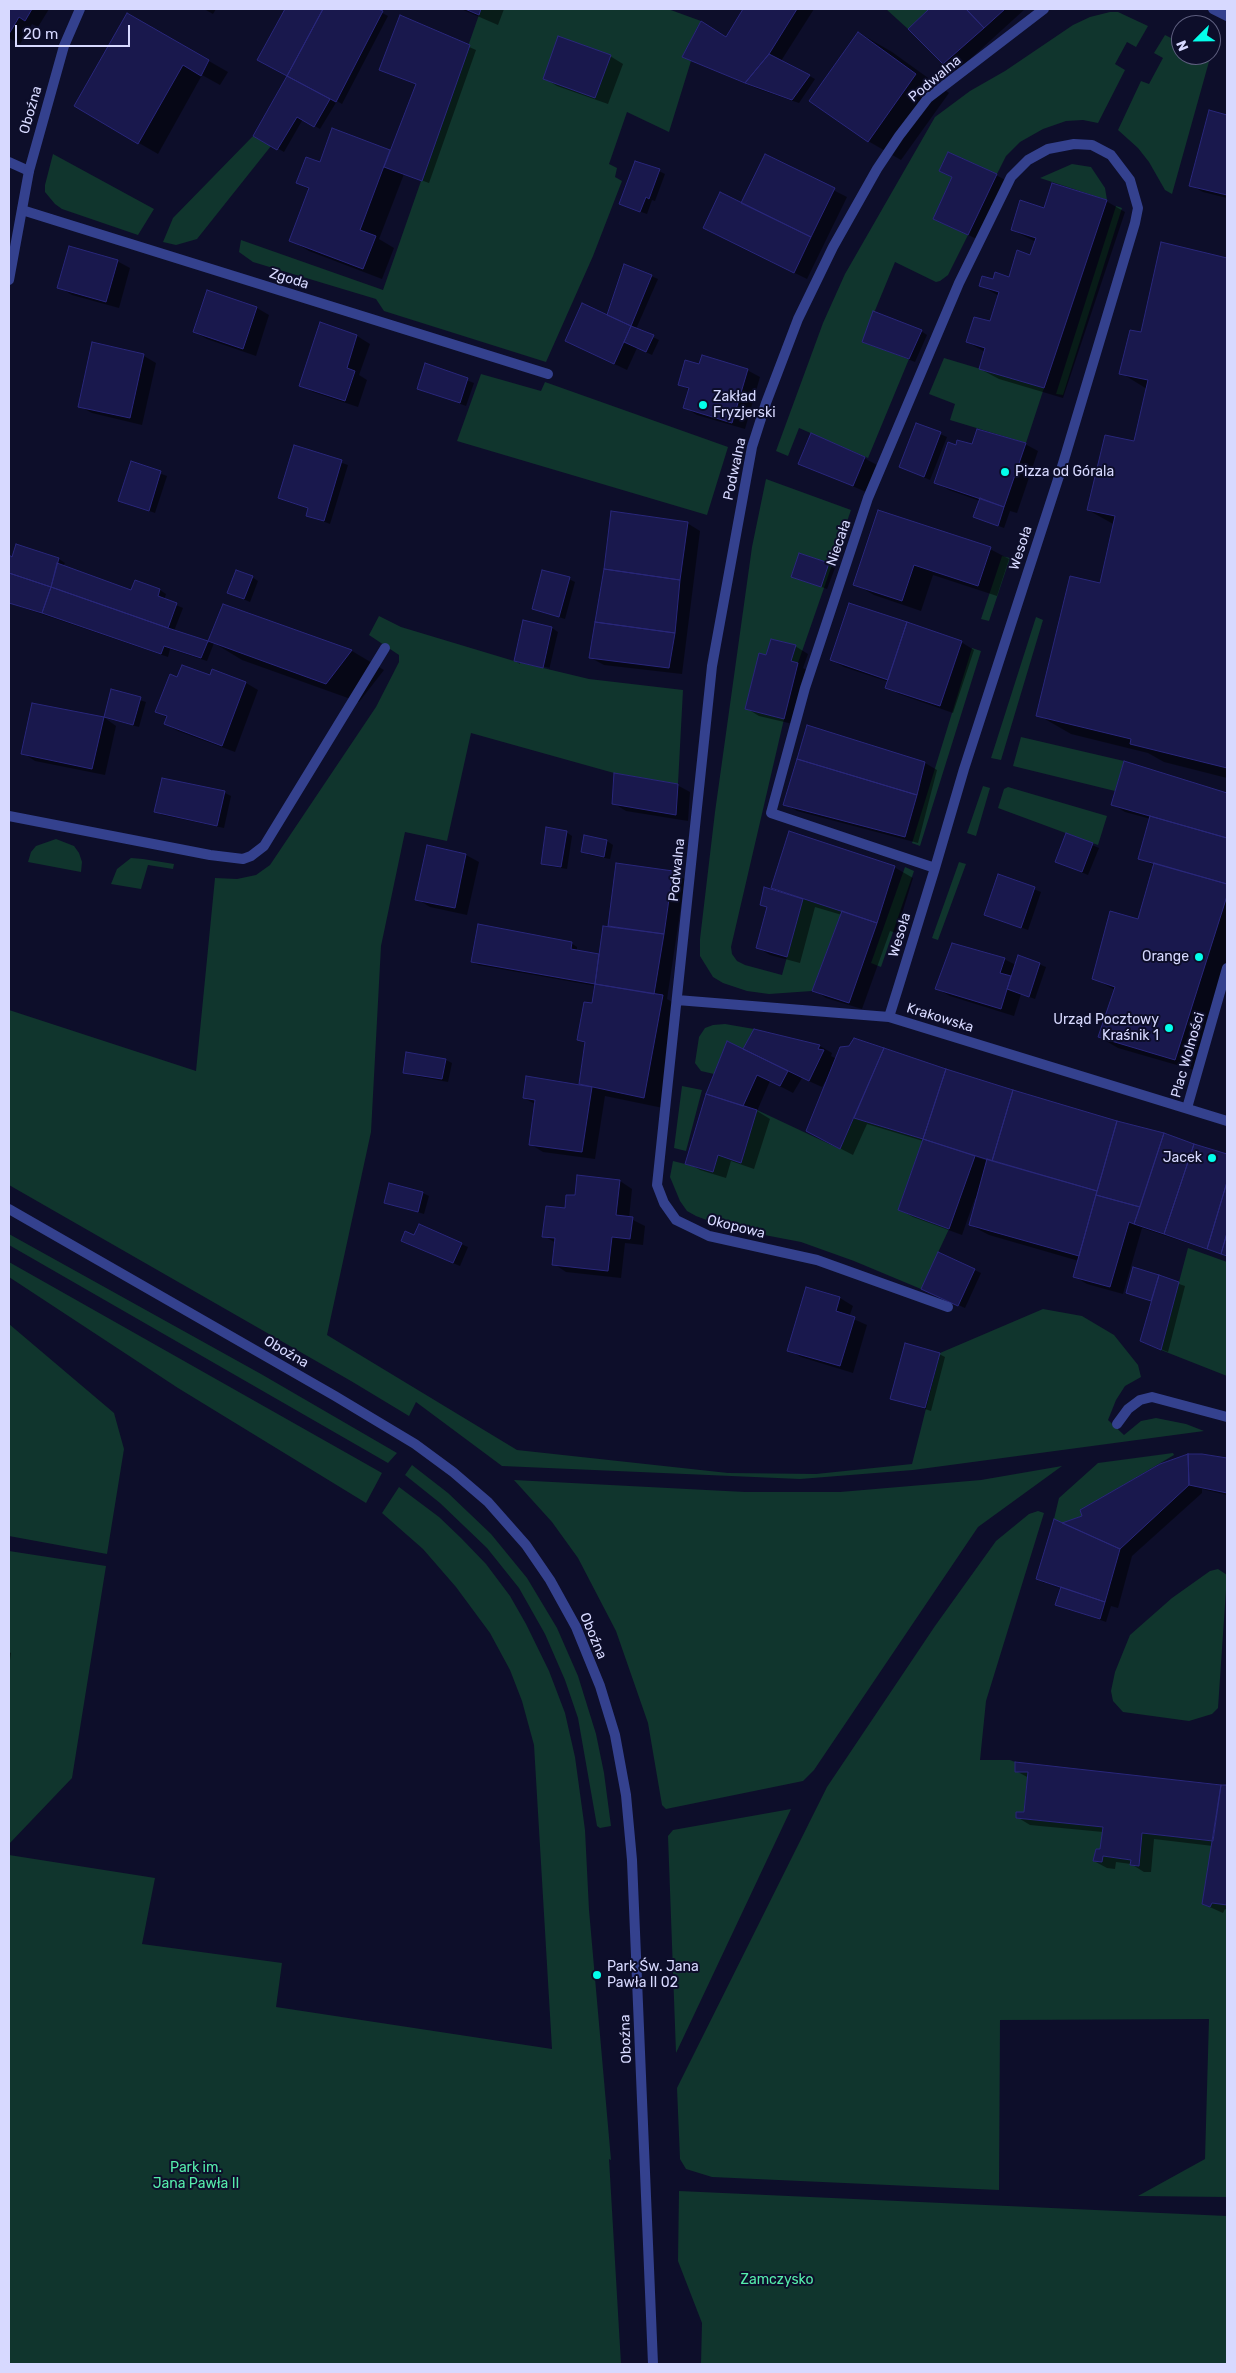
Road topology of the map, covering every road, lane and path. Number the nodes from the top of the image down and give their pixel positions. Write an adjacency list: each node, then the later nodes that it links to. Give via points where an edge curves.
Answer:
1 (80, 9): 7 (street, Oboźna, via 64,46)
2 (1044, 9): 15 (street, Podwalna, via 928,98 898,136 833,247 798,319 766,403 752,447 712,666)
3 (1213, 9): 4 (street)
4 (1227, 16)
5 (1048, 149): 13 (street, Wesoła, via 1074,144 1092,145 1111,155 1130,180 1138,208 1061,470); 13 (street, Niecała, via 1028,160 1011,177 959,283 868,498 804,688 771,813)
6 (9, 162): 7 (street)
7 (28, 171): 8 (street, Oboźna)
8 (22, 210): 9 (street, Oboźna); 10 (street, Zgoda)
9 (9, 280)
10 (548, 374)
11 (385, 648): 12 (street, via 264,846 252,856 244,859 210,855)
12 (9, 816)
13 (935, 868): 16 (street, Wesoła)
14 (1227, 968): 17 (street, Plac Wolności)
15 (677, 1000): 16 (street, Krakowska); 20 (street, Okopowa, via 658,1185 664,1203 676,1220 709,1236 817,1260)
16 (889, 1017): 17 (street, Krakowska)
17 (1187, 1108): 18 (street, Plac Wolności)
18 (1227, 1121)
19 (9, 1209): 23 (street, Oboźna, via 415,1444 488,1502 526,1544 568,1611 615,1735 626,1795)
20 (948, 1307)
21 (1227, 1416): 22 (street, via 1152,1397 1140,1400 1128,1409)
22 (1117, 1424)
23 (653, 2364)

